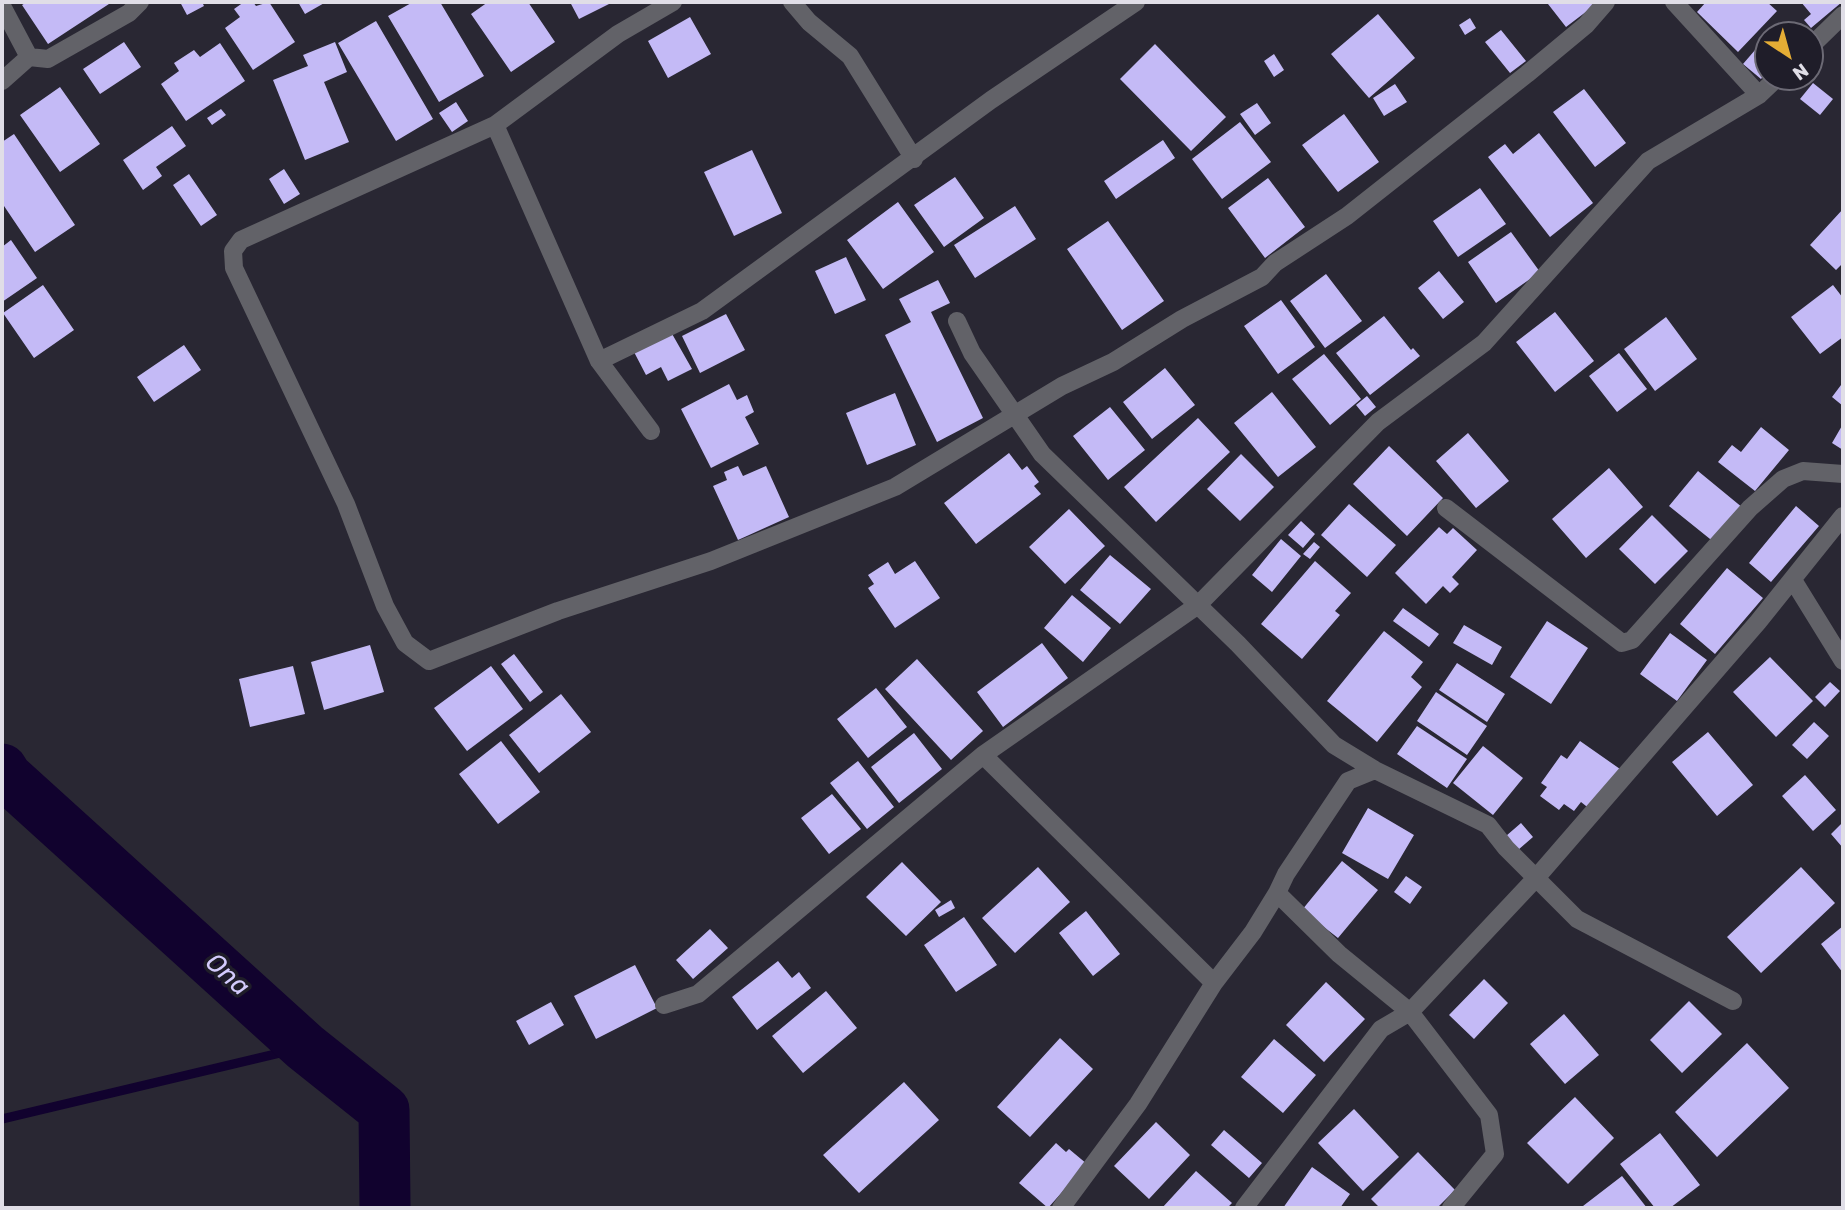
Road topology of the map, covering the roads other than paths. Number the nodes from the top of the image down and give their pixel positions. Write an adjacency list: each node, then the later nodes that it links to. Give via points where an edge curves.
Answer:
1 (141, 2): 10 (street, via 48,59)
2 (673, 2): 14 (street, via 618,34)
3 (792, 2): 15 (street, via 850,56)
4 (1136, 2): 15 (street, via 990,100)
5 (1606, 2): 18 (street, via 1586,25 1527,74 1262,277 1182,318)
6 (1674, 2): 13 (street)
7 (2, 6): 10 (street)
8 (1843, 15): 9 (street)
9 (1824, 33)
10 (29, 57): 11 (street)
11 (2, 81)
12 (1763, 91): 13 (street)
13 (1759, 95): 24 (street, via 1648,161 1484,343 1378,422)
14 (495, 125): 17 (street); 18 (street, via 241,240 233,251 234,268 346,503 386,606 405,643 429,661 558,611 711,562 895,487)
15 (914, 159): 17 (street, via 702,311)
16 (957, 321): 18 (street, via 972,353)
17 (599, 361): 19 (street)
18 (1016, 416): 24 (street, via 1042,454)
19 (651, 430)
20 (1843, 474): 21 (street, via 1803,471 1783,479 1750,508 1632,640 1622,643)
21 (1446, 508)
22 (1843, 516): 23 (street)
23 (1793, 580): 25 (street); 28 (street)
24 (1198, 605): 26 (street); 27 (street, via 1334,746)
25 (1843, 661)
26 (982, 755): 30 (street); 32 (street, via 698,994)
27 (1375, 770): 28 (street, via 1488,825); 29 (street, via 1348,781)
28 (1536, 878): 31 (street, via 1577,919); 33 (street)
29 (1277, 893): 30 (street); 33 (street, via 1339,954)
30 (1214, 983): 34 (street, via 1138,1104)
31 (1733, 1001)
32 (664, 1005)
33 (1410, 1012): 35 (street, via 1381,1029); 36 (street, via 1489,1115 1494,1134 1495,1154)
34 (1061, 1208)
35 (1244, 1208)
36 (1451, 1208)

